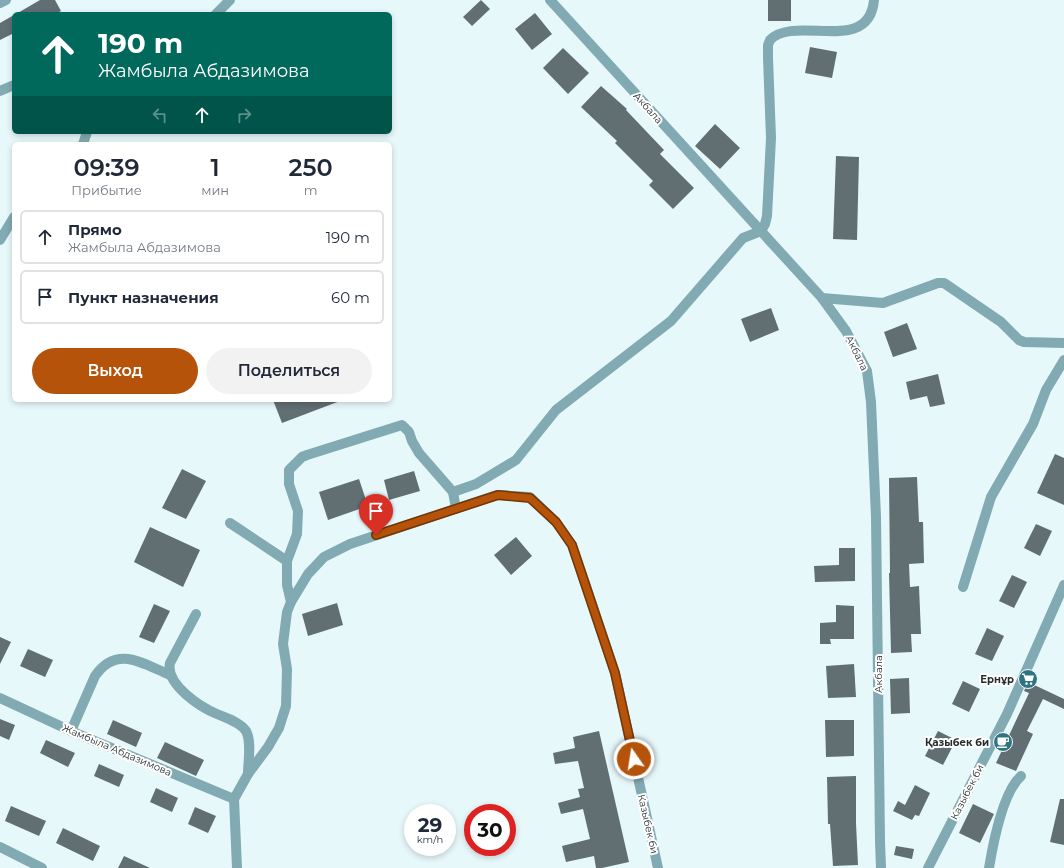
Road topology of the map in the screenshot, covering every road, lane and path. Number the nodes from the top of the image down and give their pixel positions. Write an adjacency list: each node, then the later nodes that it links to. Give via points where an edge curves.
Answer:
1 (6, 0): 5 (street)
2 (230, 0): 6 (street)
3 (550, 0): 10 (street, Акбала)
4 (874, 0): 10 (street, via 869,20 843,32 805,30 782,33 770,40 768,58 771,138 768,208 765,224)
5 (0, 3)
6 (218, 12)
7 (12, 86): 8 (street)
8 (0, 91)
9 (12, 220): 11 (street)
10 (760, 231): 12 (street, Акбала); 15 (street, via 743,238 671,321 556,410 516,460 476,484)
11 (0, 240)
12 (822, 298): 13 (street, via 883,303 938,283 944,284 1001,322 1019,340); 33 (street, Акбала, via 846,331 867,371 871,402 876,517)
13 (1064, 343)
14 (1064, 360): 20 (street, via 991,497)
15 (453, 492): 16 (street); 18 (street, via 419,453 409,432 402,425 302,457 289,470 289,484 298,511 296,534)
16 (456, 509): 21 (street, via 350,544 324,557 308,574); 32 (street, Казыбек би, via 498,495 530,498 556,522 572,545 615,673)
17 (230, 523): 18 (street)
18 (287, 561): 21 (street, via 287,585)
19 (1064, 585): 34 (street, Казыбек би, via 1007,714)
20 (963, 587)
21 (291, 602): 26 (street, via 287,612 283,644 286,706 279,728)
22 (196, 614): 23 (street, via 170,664)
23 (170, 675): 25 (street, via 127,658 116,658 100,668 95,676); 26 (street, via 185,694 244,729 248,736)
24 (0, 698): 25 (street, Жамбыла Абдазимова)
25 (71, 731): 28 (street, Жамбыла Абдазимова)
26 (248, 774): 28 (street)
27 (1021, 776): 35 (street, via 1014,782 1001,816)
28 (234, 799): 31 (street)
29 (0, 847): 30 (street)
30 (42, 868)
31 (237, 868)
32 (658, 868)
33 (881, 868)
34 (928, 868)
35 (989, 868)

